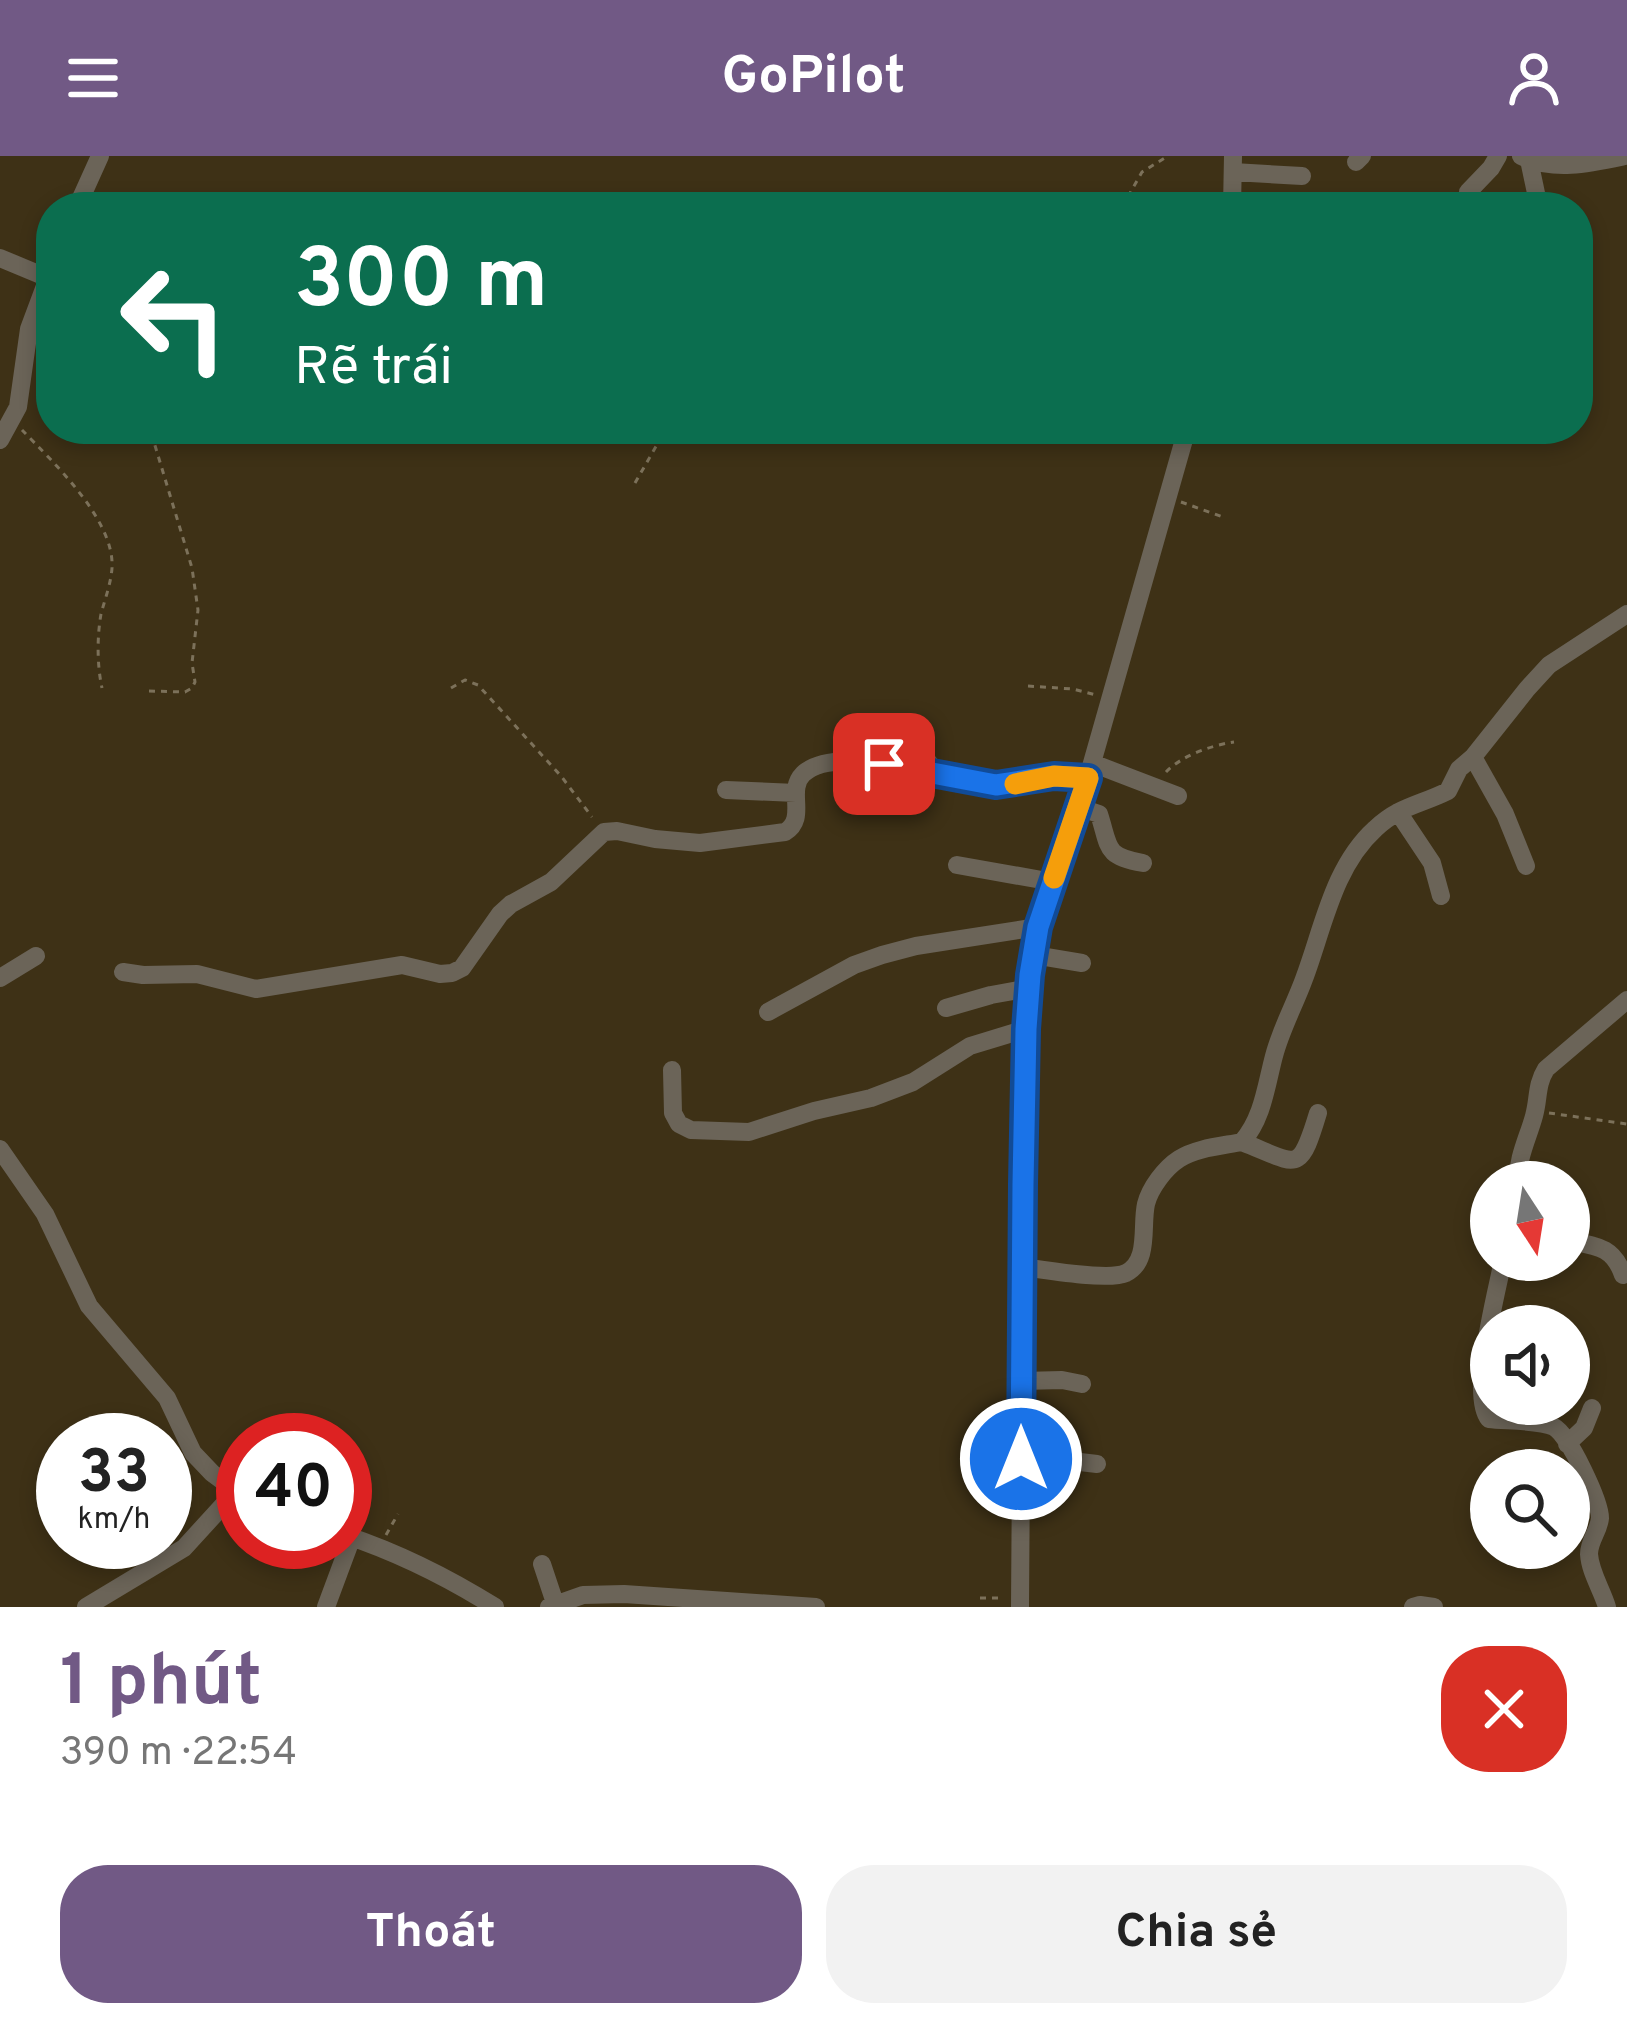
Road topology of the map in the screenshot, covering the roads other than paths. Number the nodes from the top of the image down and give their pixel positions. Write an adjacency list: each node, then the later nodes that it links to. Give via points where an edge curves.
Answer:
1 (100, 156): 7 (street)
2 (1498, 156): 8 (street)
3 (1625, 156): 4 (street, via 1573,165)
4 (1525, 158): 9 (street)
5 (1233, 164): 6 (street)
6 (1302, 176)
7 (84, 192)
8 (1468, 192)
9 (1536, 192)
10 (0, 258): 11 (street)
11 (36, 270)
12 (36, 309): 13 (street, via 18,407)
13 (0, 440)
14 (1183, 444): 18 (street)
15 (1627, 614): 17 (street, via 1549,665)
16 (903, 729): 19 (street)
17 (1473, 757): 24 (street, via 1448,791); 27 (street)
18 (1090, 771): 19 (street, via 996,785); 22 (street); 23 (street)
19 (939, 776): 21 (street, via 837,762 803,774)
20 (726, 790): 21 (street)
21 (796, 793): 34 (street, via 796,818 785,832 700,843 604,832 551,882 500,914 452,973 402,965 256,989 196,974)
22 (1178, 796)
23 (1078, 807): 25 (street, via 1100,814 1118,859); 28 (street)
24 (1398, 812): 29 (street, via 1432,863); 43 (street, via 1366,838 1332,897)
25 (1143, 863)
26 (957, 865): 28 (street)
27 (1526, 866)
28 (1053, 882): 30 (street)
29 (1441, 896)
30 (1038, 927): 31 (street); 39 (street, via 883,955)
31 (1034, 955): 33 (street); 36 (street)
32 (36, 956): 35 (street)
33 (1082, 963)
34 (122, 972)
35 (0, 978)
36 (1030, 988): 38 (street); 40 (street)
37 (1627, 1000): 45 (street, via 1546,1070)
38 (946, 1008)
39 (768, 1012)
40 (1026, 1029): 41 (street, via 970,1046 872,1098 749,1132 679,1124); 47 (street)
41 (672, 1070)
42 (1318, 1113): 43 (street, via 1298,1159)
43 (1242, 1142): 47 (street, via 1194,1153 1166,1170 1150,1193 1143,1249 1130,1271)
44 (0, 1149): 57 (street, via 54,1230 89,1306 160,1388 193,1453)
45 (1521, 1161)
46 (1590, 1245): 48 (street, via 1614,1255)
47 (1023, 1268): 50 (street)
48 (1623, 1275)
49 (1500, 1281): 53 (street, via 1481,1410 1489,1419 1552,1426)
50 (1022, 1382): 51 (street); 54 (street)
51 (1082, 1384)
52 (1592, 1408): 53 (street)
53 (1567, 1444): 72 (street, via 1600,1514 1589,1553)
54 (1021, 1457): 55 (street); 56 (street); 63 (street)
55 (972, 1459)
56 (1097, 1464)
57 (216, 1476)
58 (216, 1516): 66 (street, via 184,1549)
59 (372, 1544): 68 (street)
60 (542, 1564): 64 (street)
61 (338, 1569): 67 (street)
62 (698, 1603): 64 (street, via 584,1594); 65 (street)
63 (1020, 1603)
64 (552, 1605)
65 (780, 1606): 69 (street)
66 (86, 1607)
67 (326, 1607)
68 (495, 1607)
69 (816, 1607)
70 (1413, 1607): 71 (street)
71 (1434, 1607)
72 (1607, 1607)

